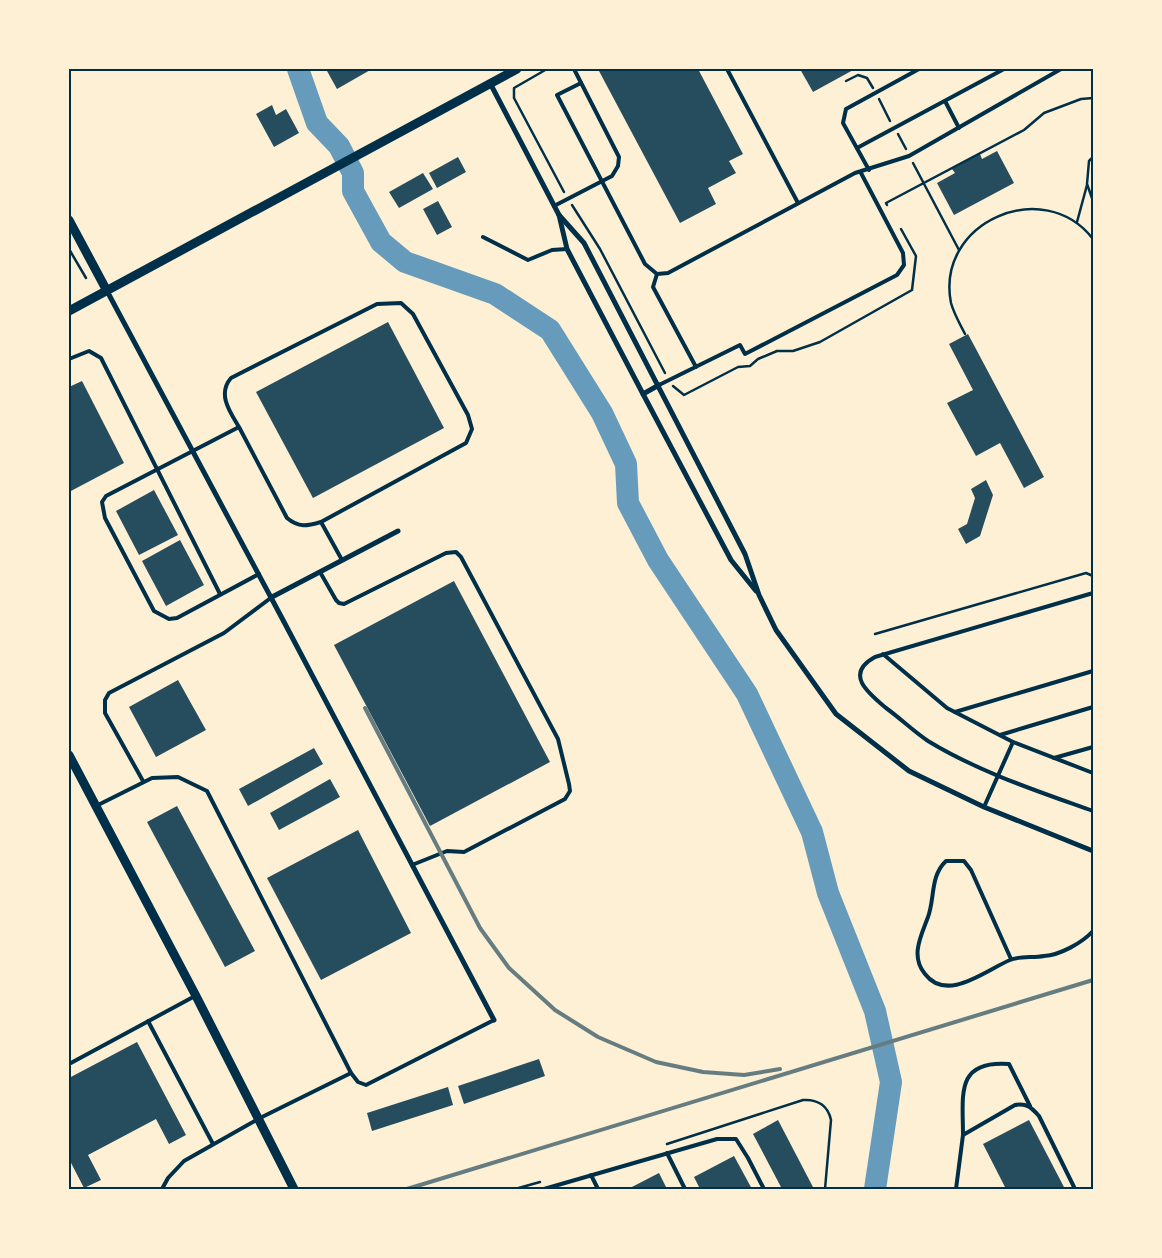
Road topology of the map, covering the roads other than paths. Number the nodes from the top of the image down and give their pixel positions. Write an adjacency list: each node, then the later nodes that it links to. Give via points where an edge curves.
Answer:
1 (517, 69): 7 (street)
2 (574, 69): 8 (lane)
3 (727, 69): 15 (lane)
4 (919, 69): 11 (lane, via 846,109 843,123)
5 (1004, 69): 9 (lane)
6 (1061, 69): 10 (lane)
7 (490, 83): 16 (street); 22 (street)
8 (581, 83): 14 (lane, via 619,157 616,172); 14 (lane, via 557,95)
9 (945, 101): 10 (lane); 11 (lane)
10 (959, 128): 12 (lane, via 909,156)
11 (857, 148): 12 (lane)
12 (869, 170): 13 (lane)
13 (861, 173): 15 (lane, via 855,173); 25 (lane, via 903,252 904,264 897,275 745,354 740,345)
14 (602, 181): 16 (lane); 21 (lane, via 645,264)
15 (798, 203): 21 (lane, via 668,273)
16 (554, 206): 17 (street)
17 (558, 215): 20 (street); 26 (street, via 584,243)
18 (69, 220): 22 (street)
19 (483, 237): 20 (lane, via 528,260 552,250)
20 (567, 249): 27 (street)
21 (657, 274): 25 (lane, via 653,287)
22 (107, 291): 23 (street); 29 (street)
23 (69, 311)
24 (69, 359): 30 (lane, via 89,351 101,358)
25 (696, 367): 26 (lane)
26 (659, 385): 27 (street); 38 (street, via 745,554)
27 (643, 394): 38 (street, via 731,560)
28 (239, 428): 29 (lane); 31 (lane, via 287,518 301,526); 31 (lane, via 224,394 226,383 231,378 377,304 401,303 408,308 468,415 472,429 470,436 466,443)
29 (193, 450): 30 (lane); 35 (street)
30 (158, 469): 37 (lane); 37 (lane, via 106,496 102,502 104,518 154,611 163,617 177,618)
31 (321, 522): 33 (lane)
32 (398, 531): 33 (street)
33 (342, 560): 34 (street)
34 (320, 572): 39 (street); 56 (lane, via 336,600 344,604 446,553 456,552 558,739 570,791 565,799 464,852 446,850)
35 (259, 574): 37 (lane); 39 (street)
36 (1093, 593): 40 (lane)
37 (220, 594)
38 (759, 595): 53 (street, via 776,630 836,714 910,771)
39 (272, 597): 51 (lane, via 224,633 109,694 105,700 105,713); 56 (street)
40 (883, 654): 43 (lane); 50 (lane, via 861,668 860,676 867,692 928,740)
41 (1093, 671): 43 (lane)
42 (1093, 707): 44 (lane)
43 (955, 712): 44 (lane)
44 (1000, 735): 45 (lane)
45 (1013, 742): 48 (lane); 50 (lane)
46 (1093, 747): 48 (lane)
47 (69, 755): 52 (street)
48 (1054, 758): 49 (lane)
49 (1093, 773)
50 (999, 777): 53 (lane); 54 (lane)
51 (143, 781): 52 (lane); 63 (lane, via 178,777 207,791)
52 (96, 806): 59 (street)
53 (984, 807): 55 (street)
54 (1093, 811)
55 (1093, 851)
56 (412, 865): 60 (street)
57 (1093, 931): 58 (lane, via 1085,940 1047,956)
58 (1011, 959): 58 (lane, via 993,971 953,986 942,987 929,980 922,971 917,947 933,903 938,868 946,861 964,861 972,870)
59 (196, 996): 61 (lane); 65 (street)
60 (494, 1020): 63 (lane, via 366,1085 358,1082)
61 (148, 1021): 62 (lane); 67 (lane)
62 (69, 1064)
63 (351, 1072): 65 (lane)
64 (1030, 1106): 66 (lane, via 1015,1105); 66 (lane, via 1009,1064 996,1063 971,1072 963,1085); 77 (lane)
65 (260, 1118): 67 (lane); 71 (street)
66 (963, 1135): 76 (lane)
67 (213, 1144): 70 (lane, via 184,1160)
68 (667, 1153): 69 (lane); 74 (lane); 75 (lane, via 717,1138 736,1139)
69 (591, 1175): 72 (lane); 73 (lane)
70 (162, 1189)
71 (294, 1189)
72 (544, 1189)
73 (598, 1189)
74 (685, 1189)
75 (764, 1189)
76 (956, 1189)
77 (1075, 1189)

